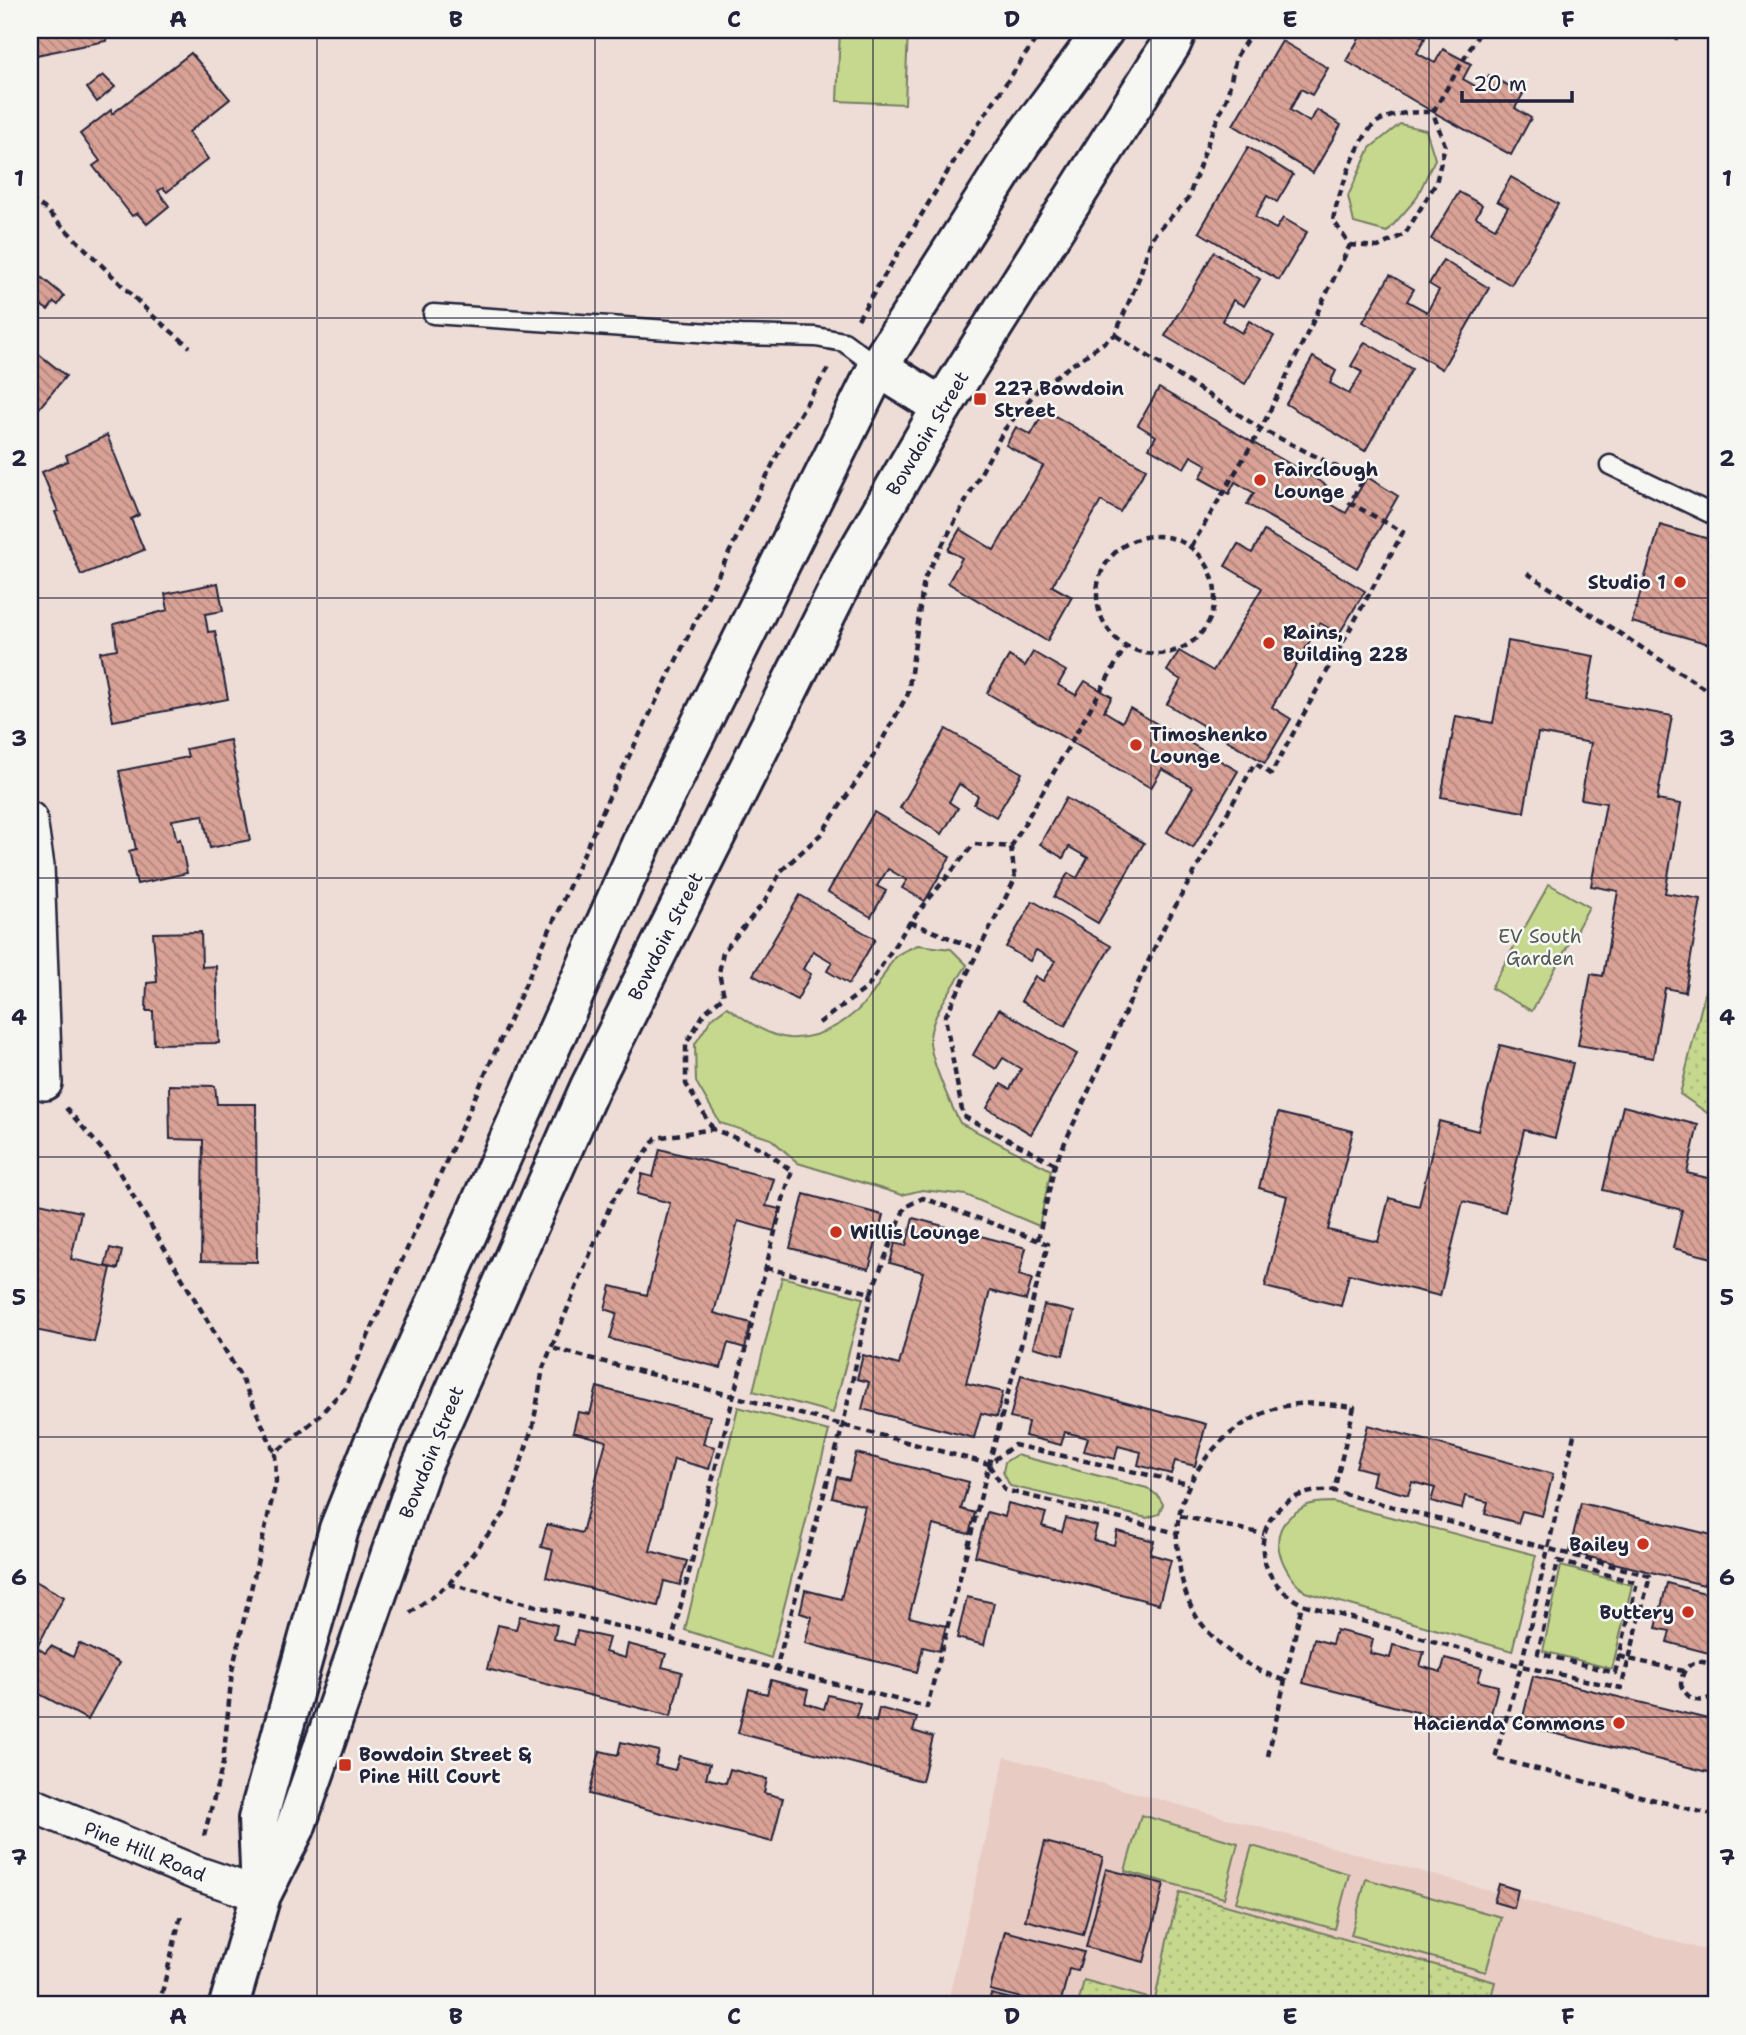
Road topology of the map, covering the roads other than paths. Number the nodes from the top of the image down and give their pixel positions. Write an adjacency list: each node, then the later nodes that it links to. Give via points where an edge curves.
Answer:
1 (1104, 30): 4 (street, Bowdoin Street, via 1022,141)
2 (1177, 30): 5 (street, Bowdoin Street)
3 (433, 314): 4 (lane, via 816,337 844,342)
4 (878, 366): 5 (street); 11 (street, Bowdoin Street, via 643,840 372,1447 339,1529 258,1819)
5 (942, 407): 11 (street, Bowdoin Street, via 851,564 590,1087 421,1468 295,1828)
6 (1610, 465): 7 (lane)
7 (1716, 516)
8 (30, 819): 9 (street, via 37,866)
9 (45, 1083)
10 (30, 1804): 11 (street, Pine Hill Road)
11 (261, 1895): 12 (street, Bowdoin Street)
12 (229, 2005)

